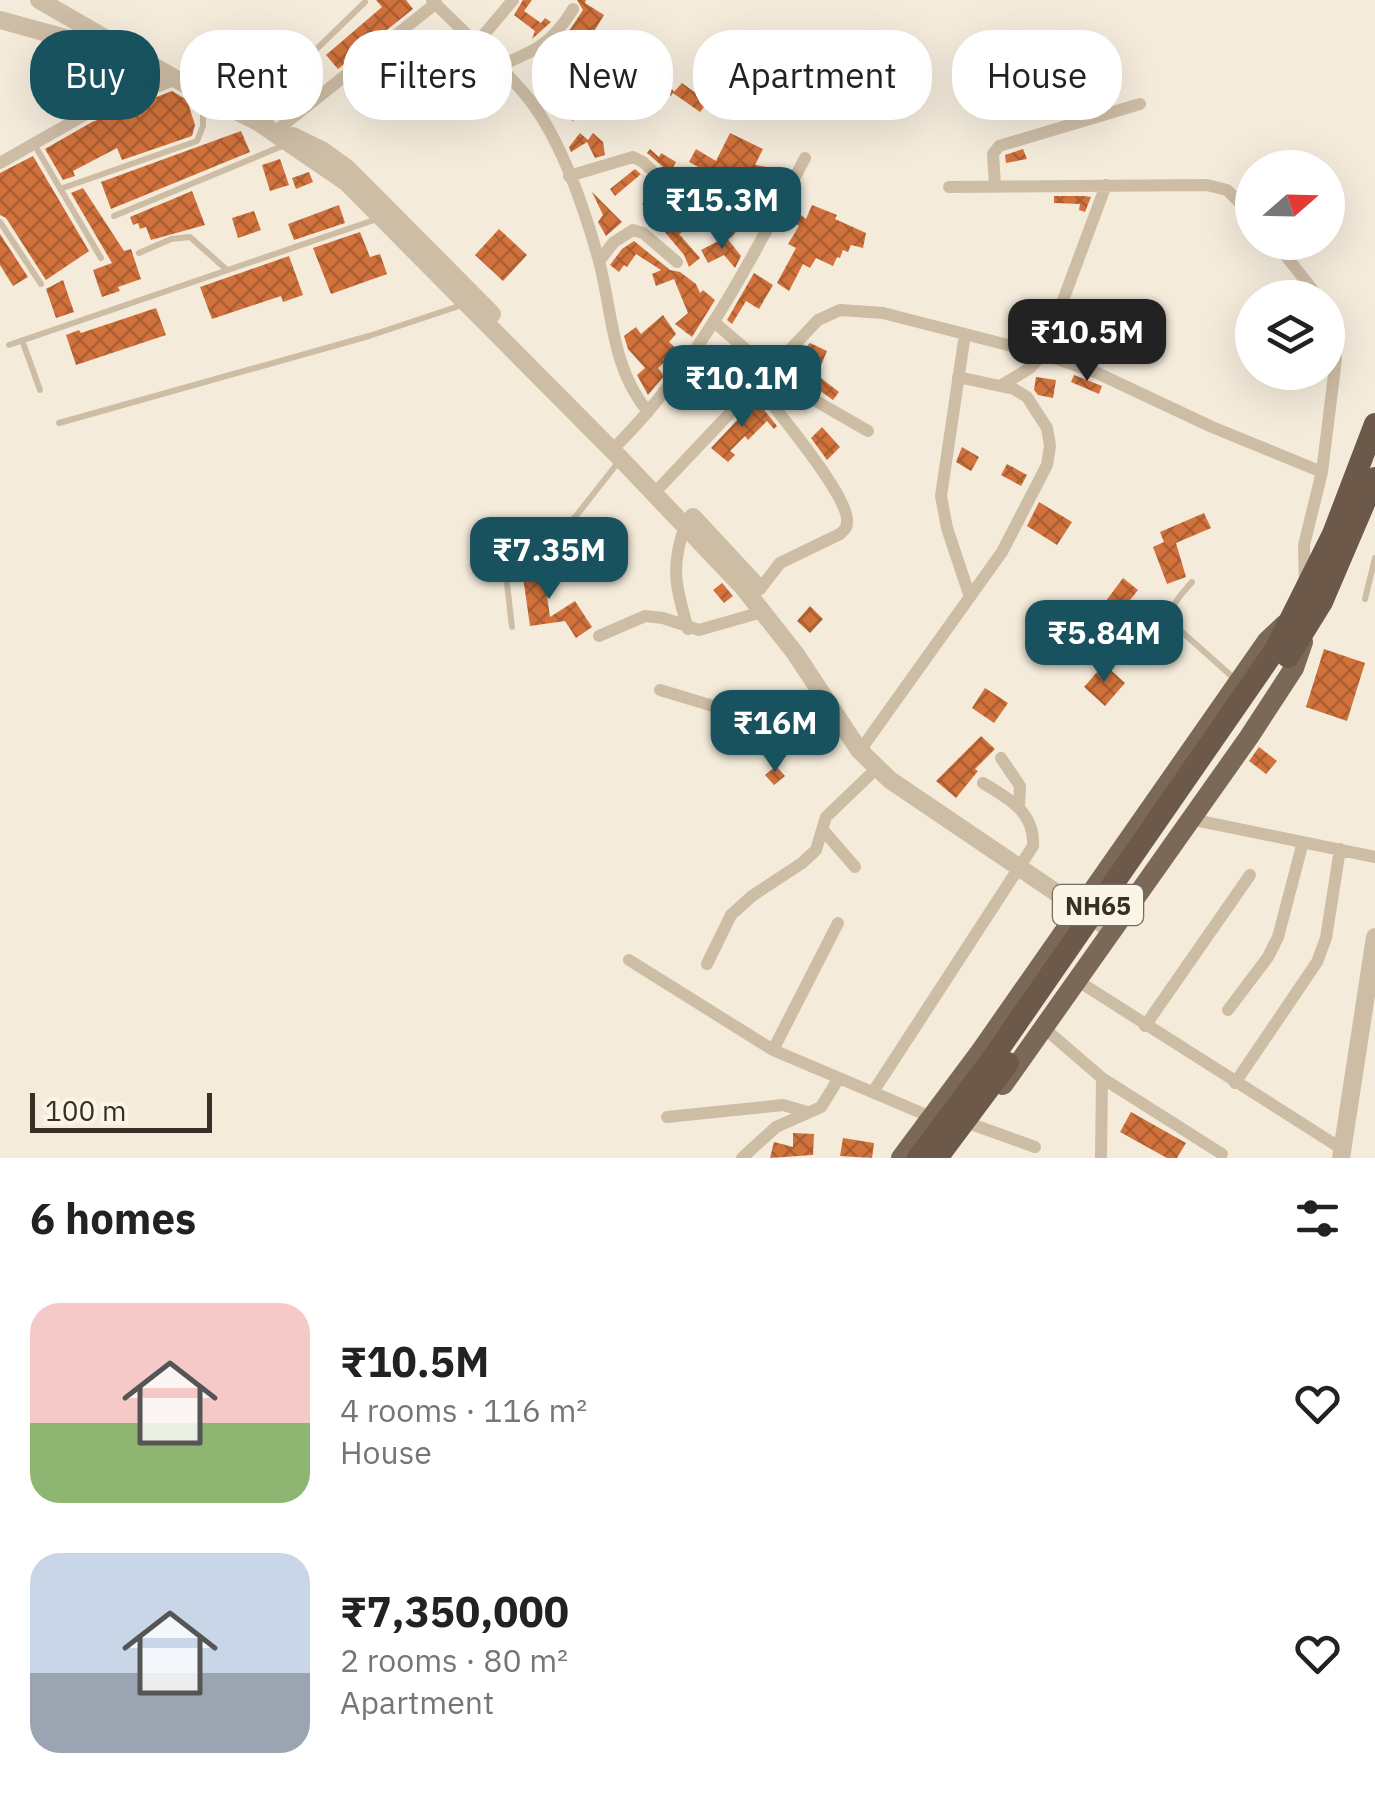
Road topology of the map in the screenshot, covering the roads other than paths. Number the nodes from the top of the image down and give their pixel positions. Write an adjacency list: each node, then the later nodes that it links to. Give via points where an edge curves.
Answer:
1 (39, 0): 9 (street)
2 (54, 0): 10 (street)
3 (513, 0): 12 (street)
4 (434, 1): 11 (street); 20 (street)
5 (365, 2): 20 (lane, via 293,72)
6 (573, 9): 13 (street, via 540,48)
7 (0, 20): 8 (street)
8 (36, 30)
9 (92, 30)
10 (106, 30)
11 (462, 30)
12 (488, 30)
13 (512, 60)
14 (160, 70): 15 (street)
15 (178, 80): 21 (street, via 122,98)
16 (512, 81): 24 (street, via 542,117)
17 (1140, 104): 26 (street, via 999,146 993,154)
18 (203, 120): 28 (lane, via 197,142)
19 (259, 120): 20 (street)
20 (279, 129): 30 (lane); 31 (street); 43 (street, via 348,168)
21 (34, 143): 23 (street); 28 (lane)
22 (805, 158): 41 (street)
23 (0, 163)
24 (569, 176): 32 (street, via 634,157); 36 (street)
25 (1106, 185): 26 (street); 29 (street, via 1218,186); 46 (street)
26 (995, 186): 27 (street)
27 (949, 187)
28 (60, 189): 35 (lane)
29 (1235, 198)
30 (114, 216)
31 (380, 218): 38 (lane); 40 (street)
32 (702, 218)
33 (0, 222): 39 (lane)
34 (139, 253): 38 (lane, via 190,237)
35 (101, 258)
36 (599, 261): 37 (street, via 633,230); 53 (street, via 622,368)
37 (677, 262)
38 (228, 270): 44 (lane)
39 (40, 284)
40 (465, 304): 43 (street); 54 (lane)
41 (714, 322): 47 (street); 53 (street)
42 (965, 334): 46 (street); 47 (street, via 883,313 840,310 818,320); 48 (street)
43 (505, 335): 57 (street)
44 (22, 340): 45 (lane); 51 (lane)
45 (9, 345)
46 (1043, 354): 50 (street); 58 (street)
47 (773, 368): 49 (street); 56 (street)
48 (958, 377): 50 (street); 66 (street, via 941,496)
49 (757, 385): 60 (street); 64 (street, via 834,489 847,518 840,534 780,563)
50 (1000, 386): 66 (street, via 1027,397 1039,412 1047,428 1048,465)
51 (40, 390)
52 (1332, 390): 58 (street)
53 (648, 412): 57 (street)
54 (59, 423)
55 (1375, 424): 65 (highway, NH65)
56 (868, 431)
57 (620, 450): 60 (street); 61 (street); 70 (lane, via 576,516 507,558)
58 (1322, 472): 65 (street, via 1304,545)
59 (1375, 478): 69 (highway, NH65)
60 (662, 486): 64 (street)
61 (685, 526): 68 (street); 71 (street, via 675,578)
62 (1375, 558): 67 (lane)
63 (1192, 582): 74 (lane, via 1174,603 1172,622)
64 (760, 589): 77 (street)
65 (1306, 593): 69 (highway, NH65)
66 (970, 597): 77 (street)
67 (1365, 598)
68 (762, 612): 71 (street); 76 (street)
69 (1301, 621): 73 (highway, NH65); 74 (main road, via 1266,641); 82 (main road, via 1294,668)
70 (512, 627)
71 (688, 629): 72 (street, via 645,616)
72 (600, 636)
73 (1282, 654): 114 (highway, NH65, bridge); 115 (highway, NH65, bridge)
74 (1238, 681): 90 (main road)
75 (660, 690): 76 (street, via 810,735)
76 (840, 724): 79 (street)
77 (864, 745): 79 (street)
78 (1002, 758): 81 (street, via 1020,786)
79 (883, 774): 83 (street, via 826,817); 88 (street)
80 (983, 782): 81 (street)
81 (1019, 806): 88 (street, via 1034,838)
82 (1190, 819): 84 (street); 92 (main road)
83 (823, 830): 87 (street); 95 (street, via 802,863 740,904)
84 (1304, 842): 85 (street); 97 (street, via 1278,937)
85 (1340, 849): 86 (street); 103 (street, via 1317,962)
86 (1375, 858)
87 (855, 867)
88 (1020, 870): 90 (street); 104 (street)
89 (1250, 875): 98 (street)
90 (1079, 910): 92 (street); 107 (main road)
91 (838, 923): 100 (street)
92 (1113, 931): 96 (main road)
93 (1375, 937): 110 (street)
94 (629, 960): 100 (street)
95 (706, 964)
96 (1078, 980): 98 (street); 99 (main road)
97 (1228, 1010)
98 (1145, 1026): 103 (street)
99 (1044, 1028): 102 (street); 108 (main road)
100 (773, 1050): 101 (street)
101 (839, 1078): 104 (street); 105 (street, via 821,1107)
102 (1102, 1078): 111 (street); 117 (street)
103 (1235, 1083): 110 (street)
104 (873, 1092): 107 (street)
105 (807, 1112): 106 (street, via 782,1104); 112 (street, via 776,1127)
106 (667, 1117)
107 (931, 1117): 113 (main road)
108 (974, 1125): 109 (street); 116 (main road)
109 (1035, 1147)
110 (1342, 1153)
111 (1222, 1154)
112 (742, 1158)
113 (902, 1158)
114 (918, 1158)
115 (938, 1158)
116 (949, 1158)
117 (1101, 1158)

